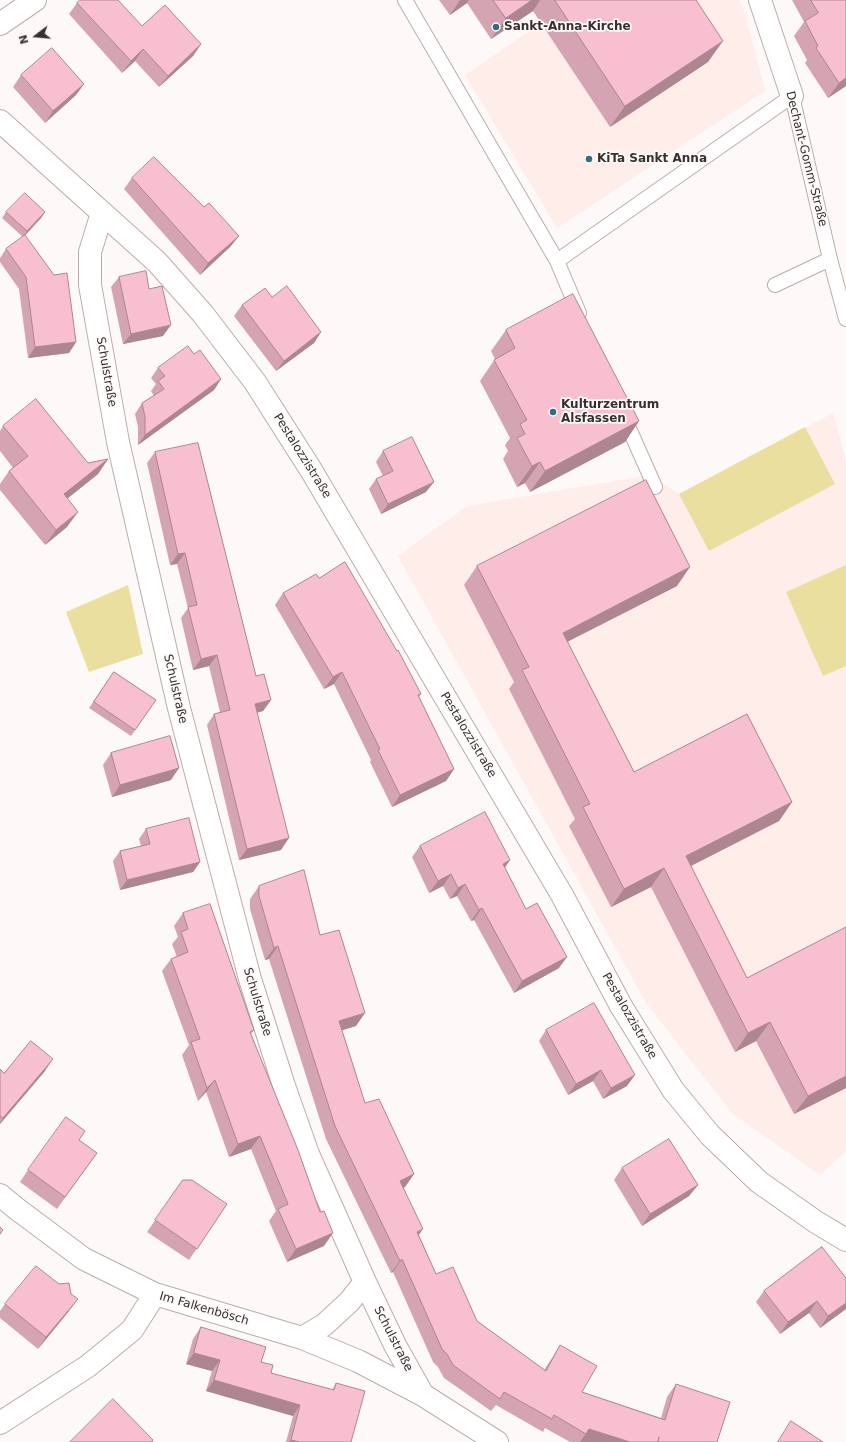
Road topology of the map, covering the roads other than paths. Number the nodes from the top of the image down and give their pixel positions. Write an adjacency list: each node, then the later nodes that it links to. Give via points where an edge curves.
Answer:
1 (35, 0): 4 (street)
2 (405, 0): 9 (lane)
3 (760, 0): 5 (street, Dechant-Gomm-Straße)
4 (0, 24)
5 (792, 96): 8 (lane, Dechant-Gomm-Straße); 9 (lane)
6 (0, 121): 7 (street)
7 (102, 213): 16 (street, Pestalozzistraße, via 157,262 204,314 259,388 324,490 562,896 621,1006 673,1090 710,1135 759,1182); 17 (street, Schulstraße, via 90,252 90,285 118,442 179,708 250,978 284,1086 308,1154)
8 (830, 259): 10 (lane); 11 (lane, Dechant-Gomm-Straße)
9 (556, 261): 12 (lane)
10 (774, 285)
11 (846, 319)
12 (583, 323)
13 (618, 405): 14 (lane)
14 (655, 487)
15 (0, 1195): 18 (street, Im Falkenbösch, via 84,1258)
16 (846, 1240)
17 (365, 1282): 19 (street, via 349,1302 329,1320); 20 (street, Schulstraße)
18 (155, 1294): 19 (street, Im Falkenbösch); 21 (street, via 132,1330 88,1366)
19 (302, 1338): 20 (street, Im Falkenbösch, via 358,1361)
20 (423, 1395): 22 (street, Im Falkenbösch)
21 (0, 1423)
22 (497, 1442)

